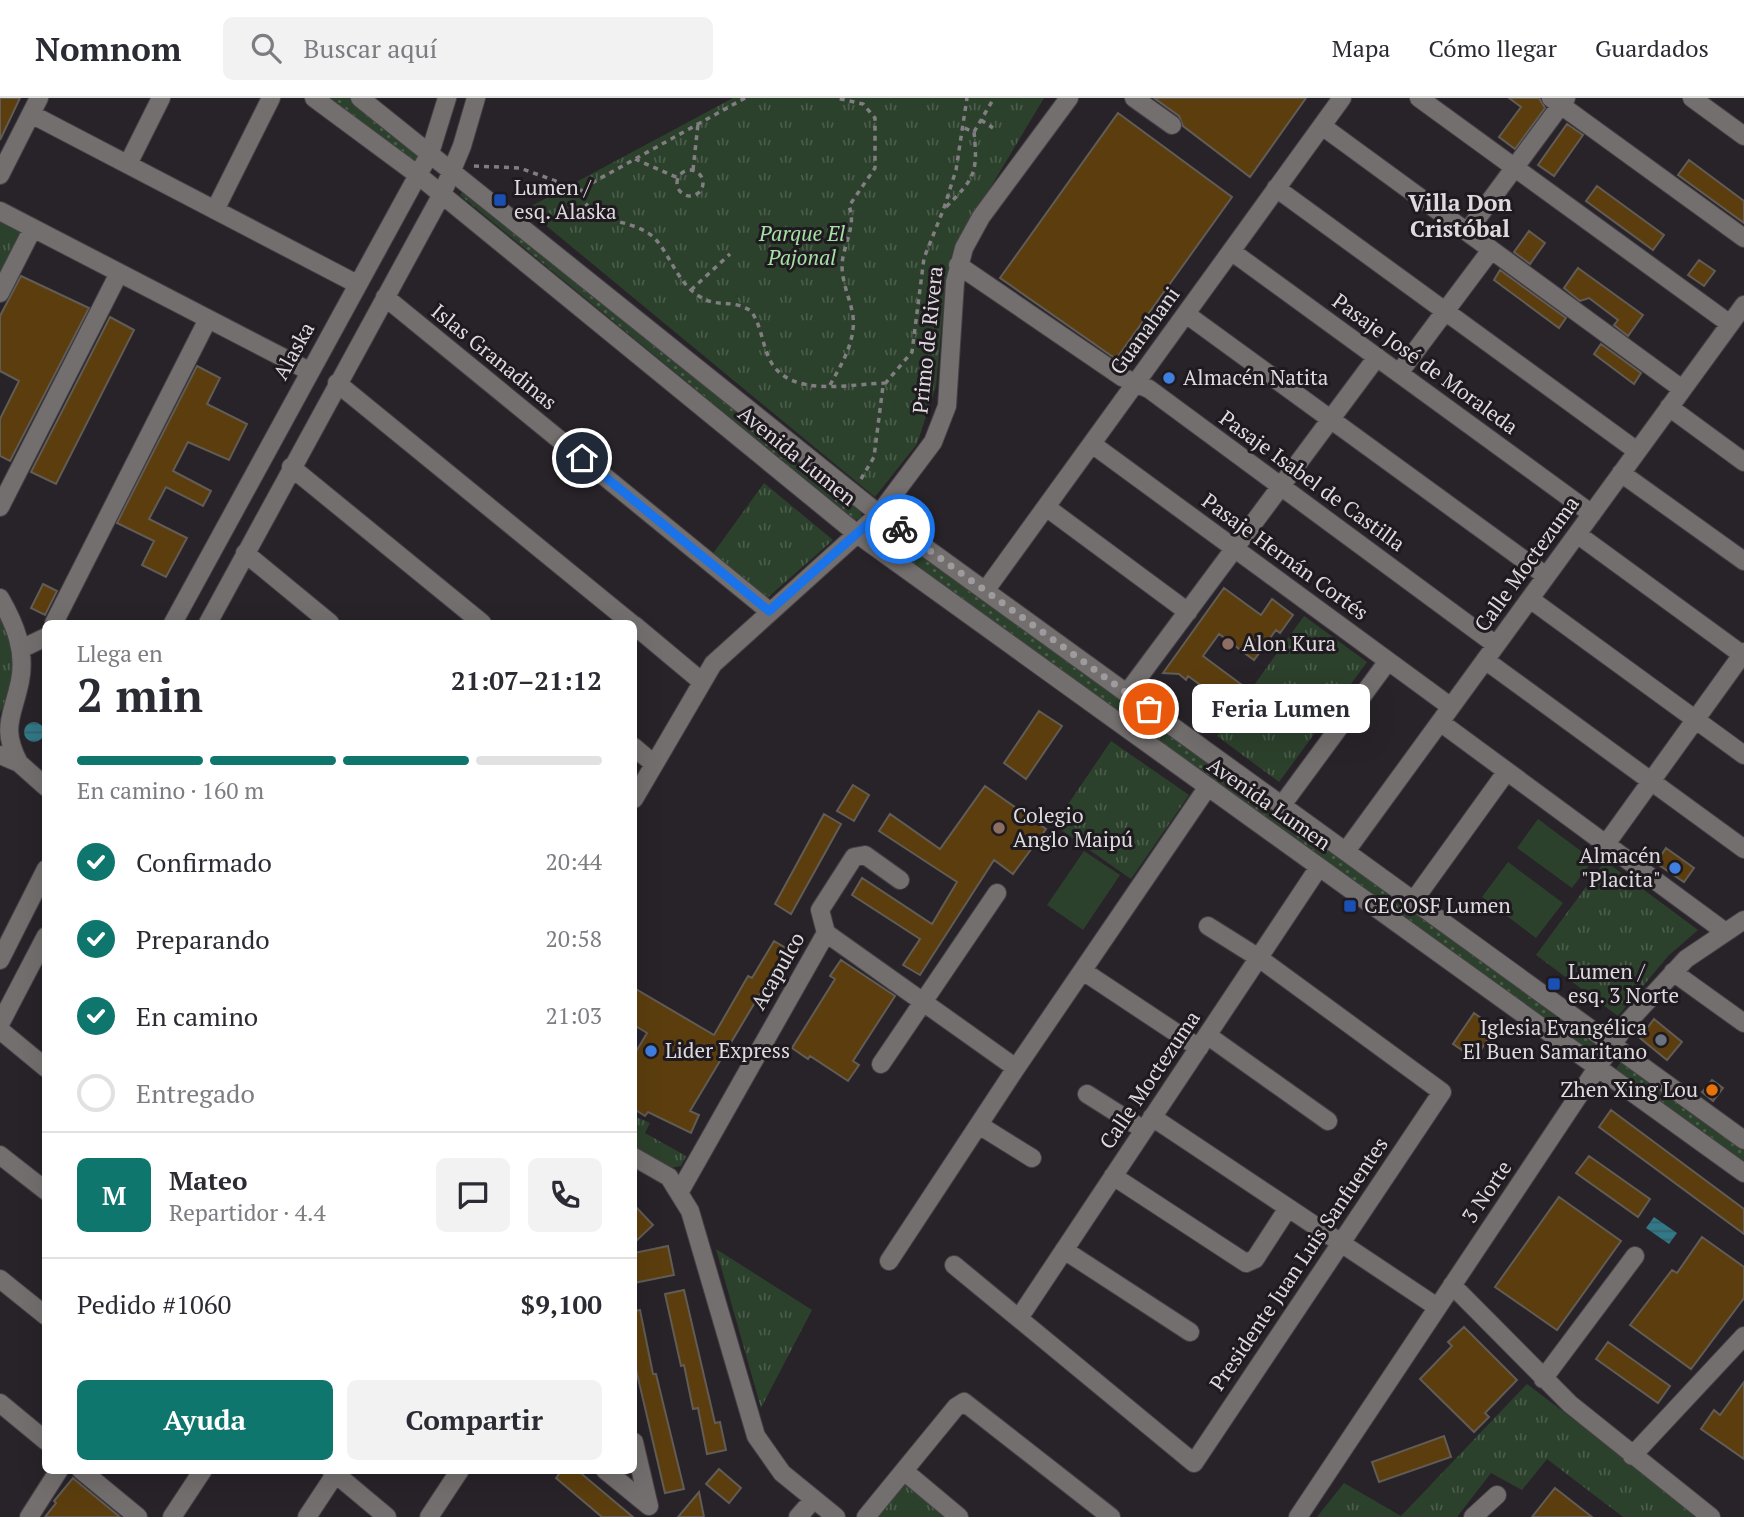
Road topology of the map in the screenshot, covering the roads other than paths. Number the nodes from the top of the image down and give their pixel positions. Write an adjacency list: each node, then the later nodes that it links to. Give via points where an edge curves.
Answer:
1 (161, 98): 18 (street)
2 (271, 98): 25 (street)
3 (314, 98): 22 (street, Avenida Lumen)
4 (360, 98): 17 (street, Avenida Lumen)
5 (447, 98): 17 (street, Alaska)
6 (476, 98): 19 (street)
7 (1069, 98): 32 (street, Primo de Rivera, via 981,217)
8 (1134, 98): 14 (street)
9 (1342, 98): 15 (street, Guanahani)
10 (1419, 98): 20 (street)
11 (1693, 98): 16 (street)
12 (1559, 100): 20 (street); 29 (street)
13 (35, 106): 18 (street); 21 (street)
14 (1172, 125)
15 (1322, 126): 23 (street, Guanahani); 28 (street)
16 (1744, 136)
17 (430, 153): 19 (street, Avenida Lumen); 22 (street, Alaska)
18 (128, 164): 25 (street)
19 (455, 164): 24 (street); 58 (street, Avenida Lumen)
20 (1515, 167): 28 (street); 41 (street)
21 (0, 175)
22 (418, 175): 24 (street, Avenida Lumen); 34 (street, Alaska)
23 (1276, 188): 31 (street, Guanahani); 38 (street)
24 (442, 194): 36 (street); 60 (street, Avenida Lumen)
25 (215, 210): 34 (street)
26 (0, 212): 27 (street)
27 (33, 228): 33 (street); 35 (street)
28 (1467, 232): 30 (street)
29 (1744, 238)
30 (1491, 250): 38 (street); 47 (street)
31 (1231, 251): 39 (street, Guanahani); 42 (street, Pasaje José de Moraleda)
32 (958, 265): 46 (street, Pasaje Isabel de Castilla); 58 (street, Primo de Rivera, via 951,381 941,426)
33 (119, 273): 40 (street); 57 (street)
34 (357, 284): 43 (street, Alaska)
35 (0, 293)
36 (385, 297): 45 (street); 69 (street, Islas Granadinas)
37 (1744, 304): 41 (street, Calle Moctezuma)
38 (1446, 312): 44 (street); 51 (street)
39 (1186, 314): 46 (street, Guanahani); 49 (street)
40 (208, 319): 43 (street); 71 (street)
41 (1730, 324): 47 (street, Calle Moctezuma)
42 (1377, 357): 44 (street, Pasaje José de Moraleda); 49 (street)
43 (309, 370): 72 (street, Alaska)
44 (1399, 373): 59 (street, Pasaje José de Moraleda)
45 (337, 383): 53 (street); 76 (street)
46 (1136, 383): 50 (street, Guanahani); 55 (street, Pasaje Isabel de Castilla)
47 (1682, 389): 48 (street, Calle Moctezuma)
48 (1669, 407): 51 (street, Calle Moctezuma); 52 (street)
49 (1331, 419): 55 (street); 65 (street)
50 (1092, 444): 56 (street, Guanahani); 62 (street, Pasaje Hernán Cortés)
51 (1637, 451): 54 (street, Calle Moctezuma)
52 (1741, 455)
53 (291, 467): 63 (street); 75 (street)
54 (1621, 473): 59 (street, Calle Moctezuma); 64 (street)
55 (1281, 486): 62 (street); 79 (street, Pasaje Isabel de Castilla)
56 (1046, 507): 66 (street, Guanahani); 70 (street)
57 (0, 508)
58 (879, 514): 60 (street, Primo de Rivera); 66 (street, Avenida Lumen)
59 (1591, 514): 61 (street, Calle Moctezuma)
60 (857, 534): 69 (street, Primo de Rivera); 97 (street, Avenida Lumen)
61 (1577, 534): 65 (street, Calle Moctezuma); 81 (street)
62 (1235, 548): 70 (street); 83 (street, Pasaje Hernán Cortés)
63 (246, 552): 73 (street); 74 (street)
64 (1744, 561)
65 (1546, 576): 68 (street, Calle Moctezuma)
66 (985, 591): 85 (street, Avenida Lumen)
67 (0, 598): 80 (street)
68 (1530, 599): 79 (street, Calle Moctezuma); 87 (street)
69 (769, 611): 84 (street, Primo de Rivera, via 724,651)
70 (1188, 612): 85 (street)
71 (56, 620)
72 (175, 620)
73 (210, 620)
74 (326, 620)
75 (478, 620)
76 (627, 620)
77 (637, 628): 84 (street)
78 (42, 639): 80 (street)
79 (1496, 645): 82 (street, Calle Moctezuma)
80 (21, 649): 88 (street, via 20,680)
81 (1743, 654): 87 (street)
82 (1485, 660): 86 (street, Calle Moctezuma); 95 (street)
83 (1388, 661): 86 (street, Pasaje Hernán Cortés); 99 (street)
84 (701, 681): 93 (street, Primo de Rivera)
85 (1127, 693): 99 (street, Avenida Lumen)
86 (1446, 714): 94 (street, Pasaje Hernán Cortés); 102 (street, Calle Moctezuma)
87 (1695, 720): 91 (street); 95 (street)
88 (3, 725): 92 (street)
89 (637, 750): 93 (street)
90 (0, 755): 92 (street)
91 (1744, 755)
92 (19, 763): 96 (street)
93 (654, 764): 98 (street, Primo de Rivera)
94 (1507, 771): 100 (street, Pasaje Hernán Cortés); 107 (street)
95 (1651, 781): 100 (street); 101 (street)
96 (42, 783)
97 (1207, 788): 103 (street, Avenida Lumen); 115 (street)
98 (637, 794)
99 (1282, 805): 102 (street, Avenida Lumen)
100 (1606, 844): 110 (street, Pasaje Hernán Cortés)
101 (1744, 849)
102 (1346, 851): 107 (street, Avenida Lumen)
103 (1319, 867): 113 (street, Calle Moctezuma); 125 (street, Avenida Lumen)
104 (42, 877): 114 (street)
105 (900, 880): 111 (street, Acapulco, via 865,855 854,857 820,910)
106 (997, 893): 117 (street)
107 (1414, 900): 122 (street, Avenida Lumen)
108 (1744, 920): 110 (street, 3 Norte)
109 (1208, 926): 113 (street)
110 (1724, 931): 116 (street, 3 Norte)
111 (826, 933): 117 (street); 138 (street, Acapulco)
112 (42, 946): 119 (street)
113 (1259, 958): 121 (street, Calle Moctezuma); 140 (street, Presidente Juan Luis Sanfuentes, via 1442,1092)
114 (0, 960)
115 (1083, 971): 121 (street); 126 (street)
116 (1673, 972): 118 (street); 122 (street, 3 Norte)
117 (924, 1001): 123 (street); 126 (street)
118 (1744, 1023)
119 (0, 1024)
120 (0, 1030): 124 (street)
121 (1203, 1041): 128 (street); 129 (street, Calle Moctezuma)
122 (1613, 1043): 125 (street, 3 Norte); 131 (street, Avenida Lumen)
123 (881, 1064)
124 (42, 1065)
125 (1597, 1066): 135 (street, Avenida Lumen); 146 (street, 3 Norte)
126 (1016, 1068): 130 (street)
127 (1087, 1094): 129 (street)
128 (1328, 1121)
129 (1148, 1124): 136 (street, Calle Moctezuma); 139 (street)
130 (979, 1125): 134 (street); 143 (street)
131 (1744, 1140)
132 (0, 1155): 137 (street)
133 (637, 1158): 138 (street, via 655,1166)
134 (1032, 1158)
135 (1744, 1173)
136 (1113, 1176): 139 (street, via 1246,1263 1255,1259); 141 (street, Calle Moctezuma)
137 (42, 1188)
138 (680, 1191): 166 (street, via 697,1230 756,1436 782,1473)
139 (1288, 1208): 140 (street)
140 (1340, 1243): 147 (street); 149 (street, Presidente Juan Luis Sanfuentes, via 1194,1463)
141 (1064, 1250): 149 (street, Calle Moctezuma); 150 (street)
142 (1635, 1256): 152 (street)
143 (888, 1261)
144 (954, 1265): 149 (street)
145 (0, 1279): 148 (street)
146 (1451, 1286): 147 (street, 3 Norte); 152 (street)
147 (1437, 1307): 178 (street, 3 Norte)
148 (42, 1313)
149 (1019, 1318)
150 (1190, 1332)
151 (1744, 1336): 156 (street)
152 (1543, 1379): 156 (street)
153 (0, 1404): 154 (street)
154 (42, 1438)
155 (637, 1455): 164 (street, via 649,1506)
156 (1632, 1456): 180 (street)
157 (904, 1471): 175 (street); 176 (street); 177 (street, via 964,1402)
158 (57, 1474): 167 (street)
159 (86, 1474): 168 (street)
160 (200, 1474): 169 (street)
161 (333, 1474): 170 (street)
162 (338, 1474): 171 (street)
163 (457, 1474): 172 (street)
164 (610, 1474)
165 (1497, 1495): 179 (street)
166 (814, 1499): 173 (street); 174 (street)
167 (29, 1517)
168 (138, 1517)
169 (172, 1517)
170 (307, 1517)
171 (387, 1517)
172 (429, 1517)
173 (798, 1517)
174 (836, 1517)
175 (866, 1517)
176 (959, 1517)
177 (1111, 1517)
178 (1298, 1517)
179 (1473, 1517)
180 (1711, 1517)

